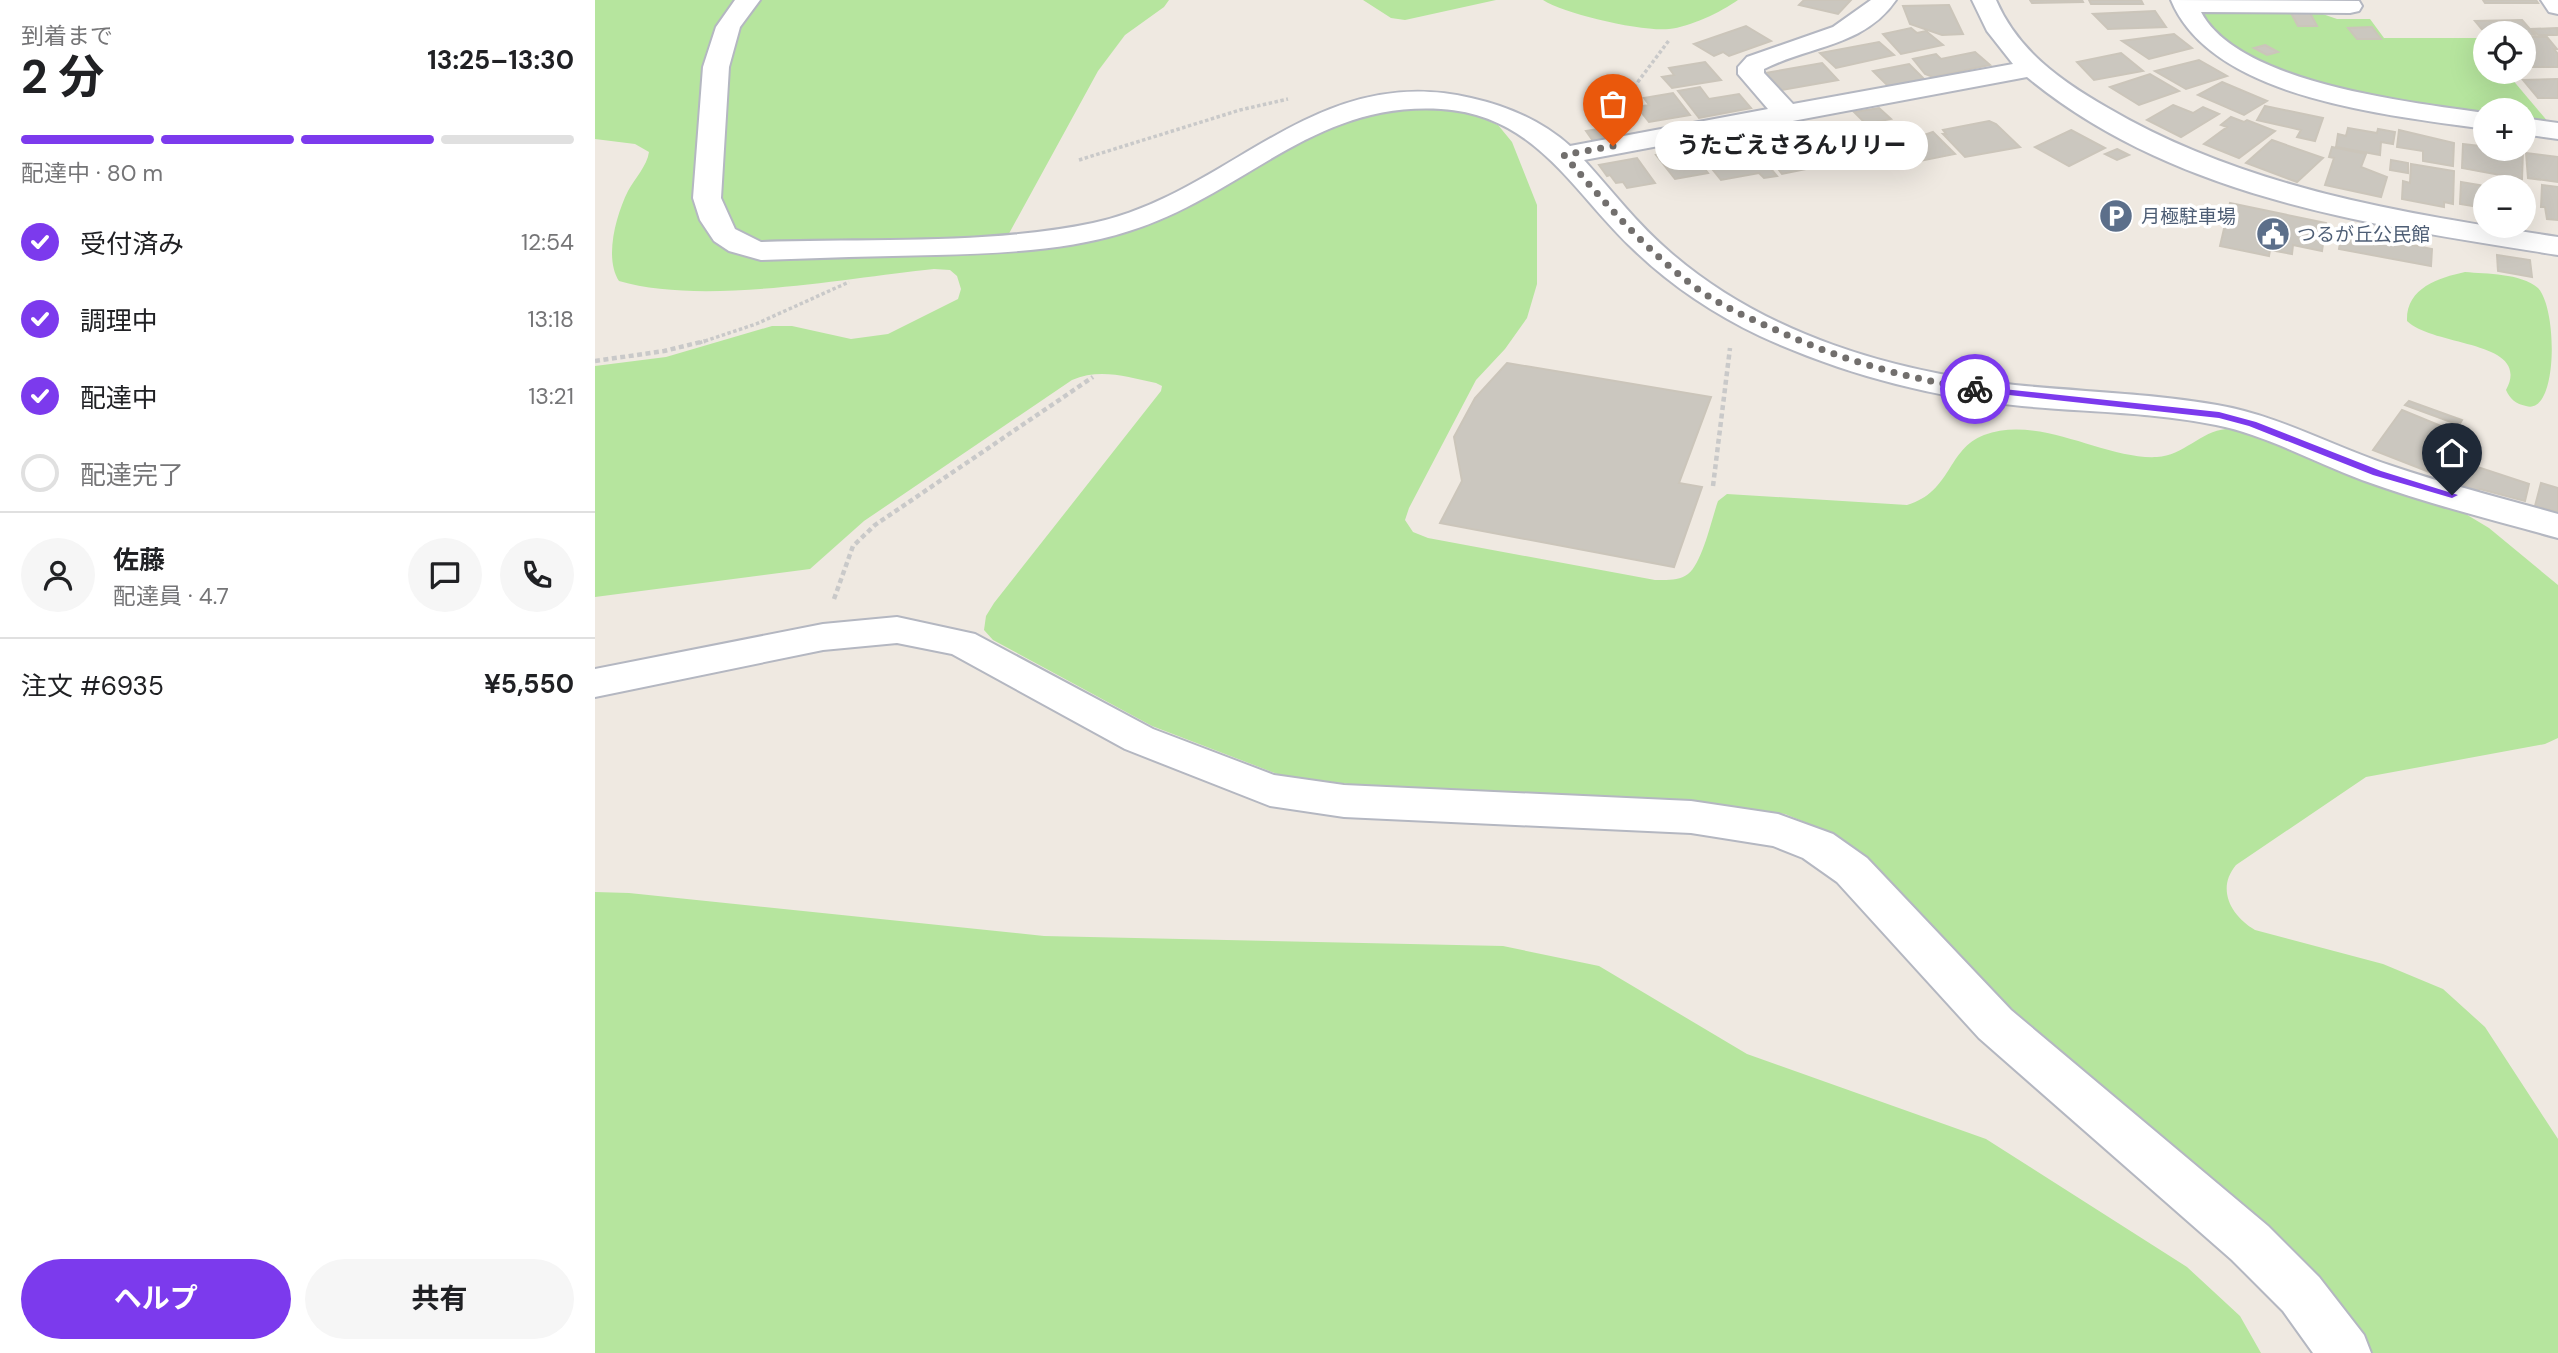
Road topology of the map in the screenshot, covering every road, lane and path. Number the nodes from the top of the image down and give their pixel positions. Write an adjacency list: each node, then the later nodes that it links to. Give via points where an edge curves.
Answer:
1 (748, 0): 13 (street, via 729,27 716,67 707,198 724,236 737,247 761,251 1001,244 1082,234 1121,225 1189,198 1327,115 1383,101 1413,99 1472,106 1534,131)
2 (1884, 0): 9 (street, via 1862,20 1837,33 1751,67 1751,74)
3 (1984, 0): 8 (street, via 1991,19)
4 (2553, 0): 7 (street)
5 (2184, 3): 6 (street); 10 (street, via 2199,30 2265,71 2362,102)
6 (2350, 6)
7 (2558, 7)
8 (2033, 68): 9 (street); 14 (street, via 2084,107 2136,136 2241,180 2389,219)
9 (1787, 114): 13 (street)
10 (2473, 119)
11 (2536, 128): 12 (street)
12 (2558, 131)
13 (1564, 155): 16 (street, via 1618,218 1690,284)
14 (2558, 246)
15 (850, 282): 17 (path, via 716,340 666,353)
16 (1734, 311): 19 (path); 20 (street, via 1851,362 1899,376 2219,415 2377,473)
17 (595, 361)
18 (1093, 377): 21 (path, via 867,532 853,546 843,569)
19 (1713, 486)
20 (2558, 526)
21 (823, 637): 22 (street); 23 (street, via 897,630 961,643 1139,739 1270,790 1344,801 1736,822 1778,830 1818,846 1852,870 1995,1024 2250,1243 2301,1294)
22 (595, 683)
23 (2345, 1353)

